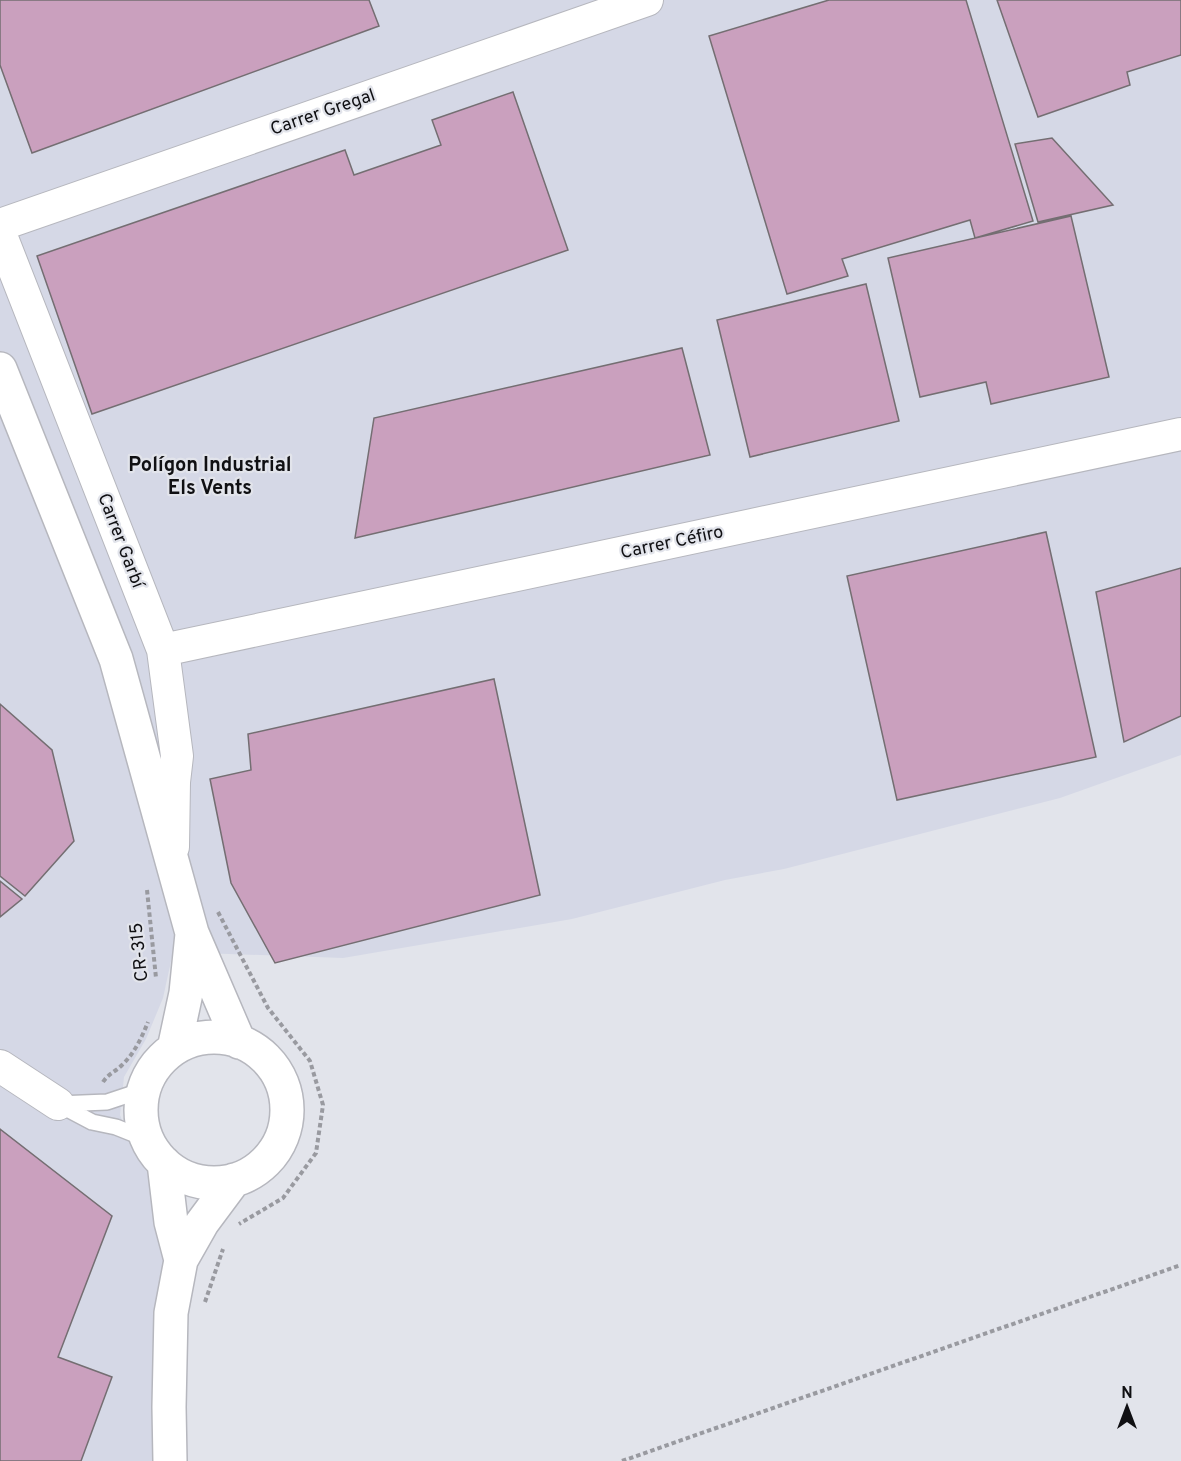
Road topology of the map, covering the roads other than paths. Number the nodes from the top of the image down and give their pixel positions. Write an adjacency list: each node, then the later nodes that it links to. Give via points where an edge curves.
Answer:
1 (647, 0): 2 (street, Carrer Gregal)
2 (0, 225)
3 (0, 233): 6 (street, Carrer Garbí)
4 (0, 369): 7 (street, via 116,659)
5 (1181, 434): 6 (street, Carrer Céfiro)
6 (163, 650): 7 (street, Carrer Garbí, via 177,756)
7 (173, 864): 8 (street)
8 (192, 933): 9 (street); 10 (street, via 186,993)
9 (239, 1042): 10 (street, via 217,1037 195,1040); 15 (street, via 259,1053 274,1069 284,1090 287,1113 283,1135 272,1155 255,1170)
10 (174, 1049): 12 (street, via 150,1074)
11 (0, 1066): 13 (street)
12 (143, 1090): 13 (lane, via 107,1102); 14 (street, via 141,1115)
13 (58, 1104): 14 (lane, via 92,1122 116,1127)
14 (155, 1151): 15 (street, via 185,1177 209,1183); 16 (street)
15 (234, 1180): 16 (street)
16 (181, 1260): 17 (street, via 171,1313)
17 (170, 1461)

